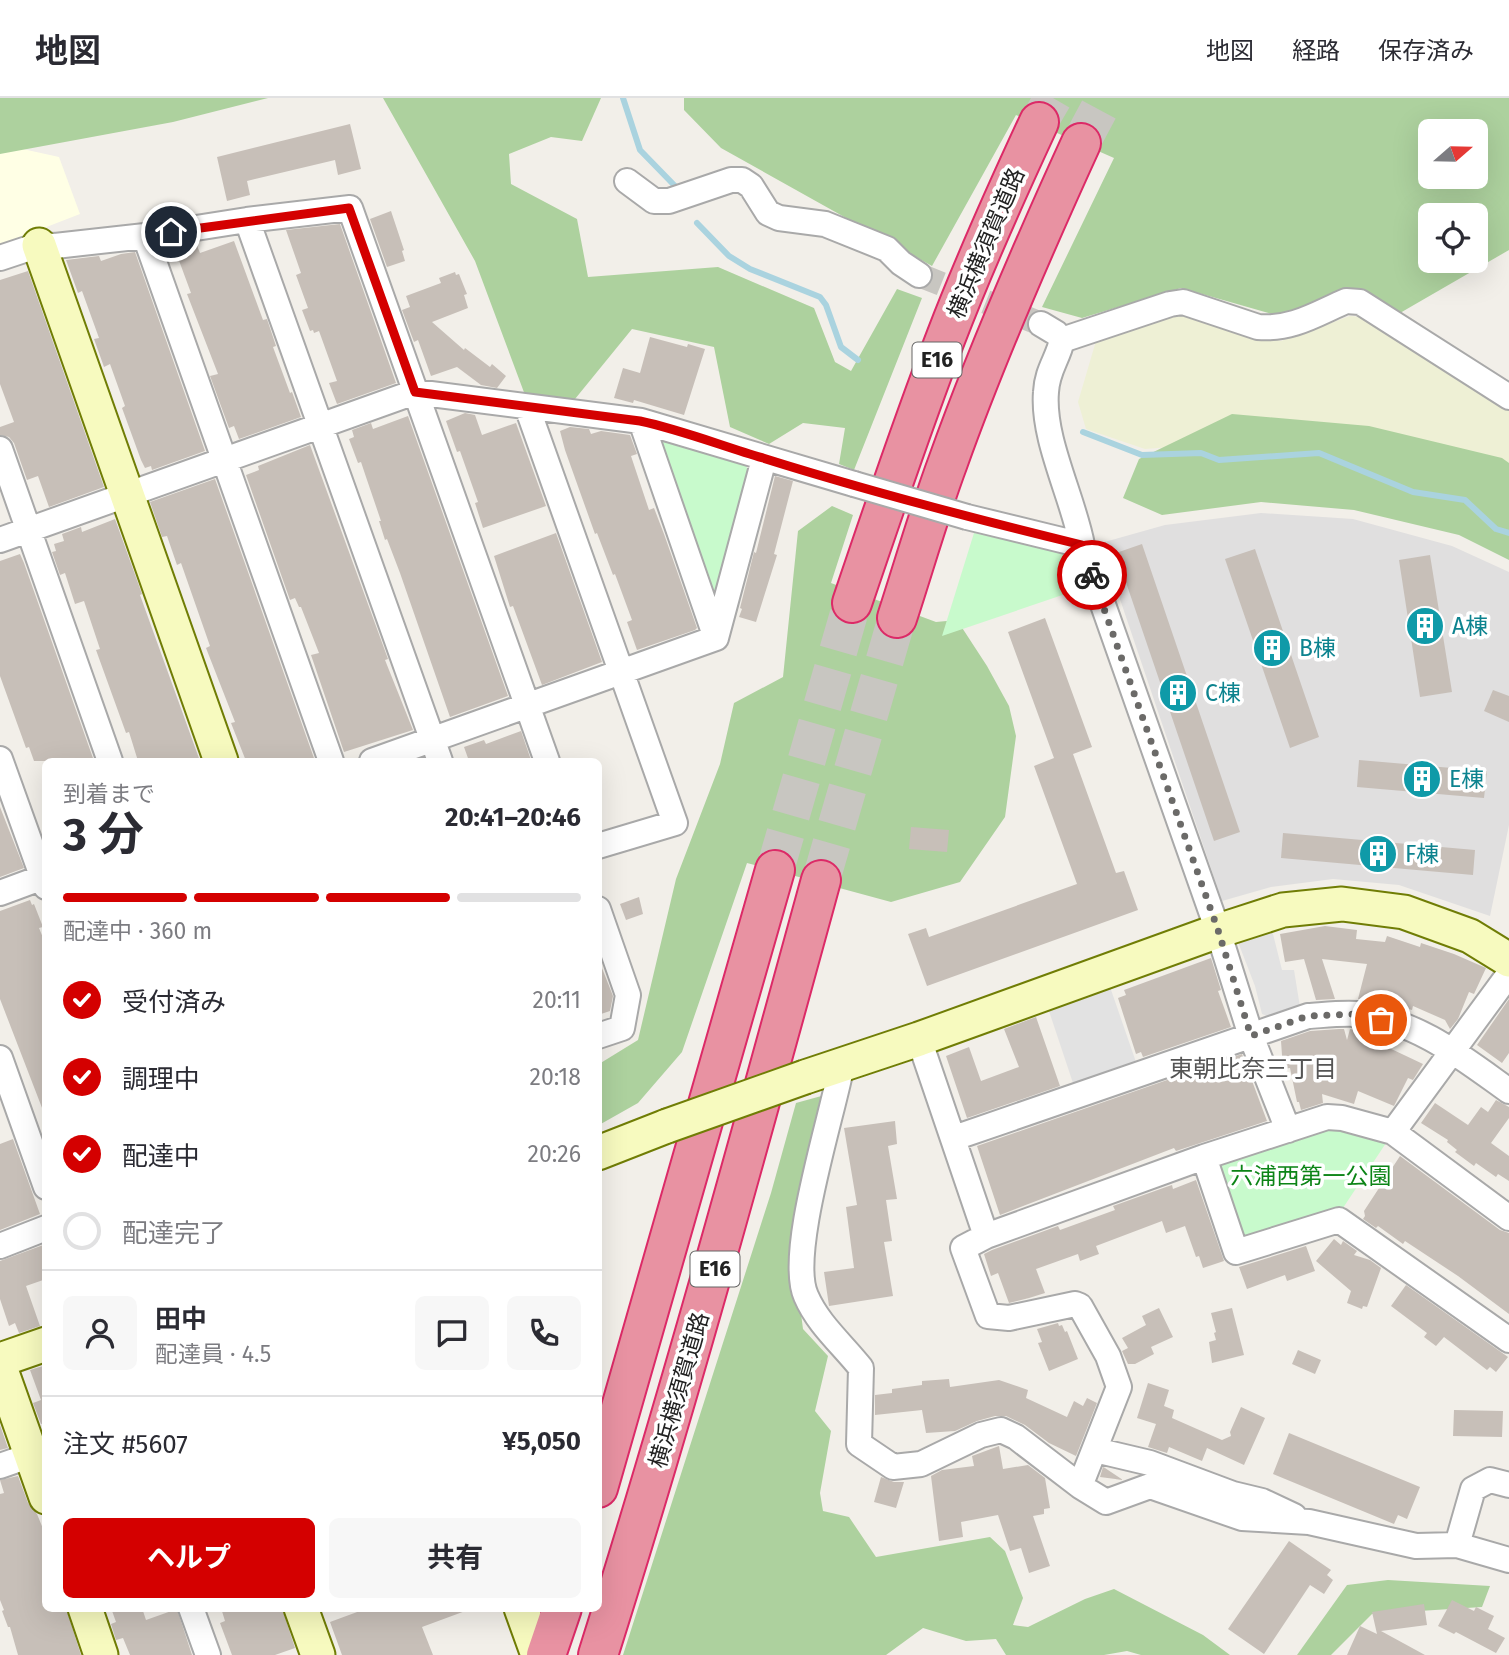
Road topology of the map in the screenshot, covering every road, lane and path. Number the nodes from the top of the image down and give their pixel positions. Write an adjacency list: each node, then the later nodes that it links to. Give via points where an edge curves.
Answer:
1 (1040, 122): 23 (highway, 横浜横須賀道路 / E16, via 946,336)
2 (1081, 143): 24 (highway, 横浜横須賀道路 / E16, via 989,354 947,463)
3 (627, 181): 8 (street, via 654,201 669,201 741,180 751,186 768,214 825,224 850,234 887,249)
4 (247, 220): 5 (street); 11 (street, via 349,208); 15 (street)
5 (145, 236): 6 (street); 18 (street)
6 (39, 245): 7 (street); 19 (street)
7 (0, 258)
8 (919, 275)
9 (1041, 324): 10 (street)
10 (1062, 340): 12 (street, via 1183,302 1258,327 1284,328 1354,301); 22 (street, via 1049,370 1046,418)
11 (415, 392): 13 (street); 15 (street); 27 (street)
12 (1509, 397)
13 (527, 407): 14 (street); 26 (street)
14 (640, 421): 17 (street); 25 (street)
15 (320, 427): 18 (street); 28 (street)
16 (0, 449): 20 (street)
17 (764, 459): 22 (street, bridge); 25 (street)
18 (225, 461): 19 (street); 31 (street)
19 (128, 496): 20 (street); 30 (street)
20 (28, 530): 21 (street); 29 (street)
21 (0, 540)
22 (1082, 545): 42 (street)
23 (852, 603)
24 (897, 618)
25 (716, 638): 26 (street)
26 (620, 674): 27 (street); 35 (street, via 675,823)
27 (527, 704): 28 (street); 33 (street)
28 (436, 751): 32 (street)
29 (109, 758)
30 (220, 758)
31 (330, 758)
32 (391, 758)
33 (546, 758)
34 (0, 759): 37 (street)
35 (602, 845)
36 (775, 870): 69 (highway, E16)
37 (42, 874)
38 (821, 880): 86 (highway, 横浜横須賀道路 / E16, via 719,1254)
39 (42, 881): 40 (street)
40 (0, 893)
41 (602, 920): 45 (street, via 628,995 622,1028)
42 (1218, 930): 43 (street, via 1283,910 1342,904 1404,912 1470,936); 46 (street); 47 (street)
43 (1509, 960)
44 (1509, 974): 48 (street)
45 (602, 1035)
46 (1251, 1036): 48 (street, via 1308,1016 1357,1014 1405,1025); 52 (street); 54 (street)
47 (919, 1039): 50 (street); 54 (street)
48 (1452, 1050): 51 (street); 53 (street)
49 (0, 1058): 57 (street)
50 (842, 1064): 55 (street, bridge); 72 (street, via 813,1186 800,1274 804,1294 818,1318 861,1368 859,1444 892,1467 921,1464 1001,1430)
51 (1509, 1091)
52 (1289, 1130): 53 (street, via 1327,1117); 56 (street)
53 (1393, 1132): 58 (street)
54 (954, 1138): 60 (street)
55 (602, 1151)
56 (1204, 1157): 60 (street); 62 (street, via 1236,1252 1339,1220)
57 (42, 1176)
58 (1509, 1219)
59 (42, 1230): 61 (street)
60 (986, 1236): 66 (street, via 963,1248 988,1316 1009,1318 1075,1304 1108,1356 1119,1387)
61 (0, 1246)
62 (1509, 1340)
63 (42, 1345): 64 (street)
64 (0, 1360)
65 (0, 1367): 67 (street)
66 (1095, 1450): 72 (street); 73 (street, via 1150,1463)
67 (38, 1453): 68 (street); 70 (street)
68 (0, 1466)
69 (602, 1474)
70 (42, 1475)
71 (1509, 1485): 74 (street, via 1490,1480 1473,1489)
72 (1080, 1486): 73 (street, via 1107,1502 1150,1486 1242,1518)
73 (1307, 1522): 74 (street, via 1416,1546)
74 (1457, 1545): 75 (street)
75 (1509, 1560)
76 (86, 1612): 81 (street)
77 (192, 1612): 82 (street)
78 (302, 1612): 83 (street)
79 (522, 1612): 84 (street)
80 (561, 1612): 85 (highway)
81 (101, 1655)
82 (208, 1655)
83 (318, 1655)
84 (537, 1655)
85 (547, 1655)
86 (598, 1655)

